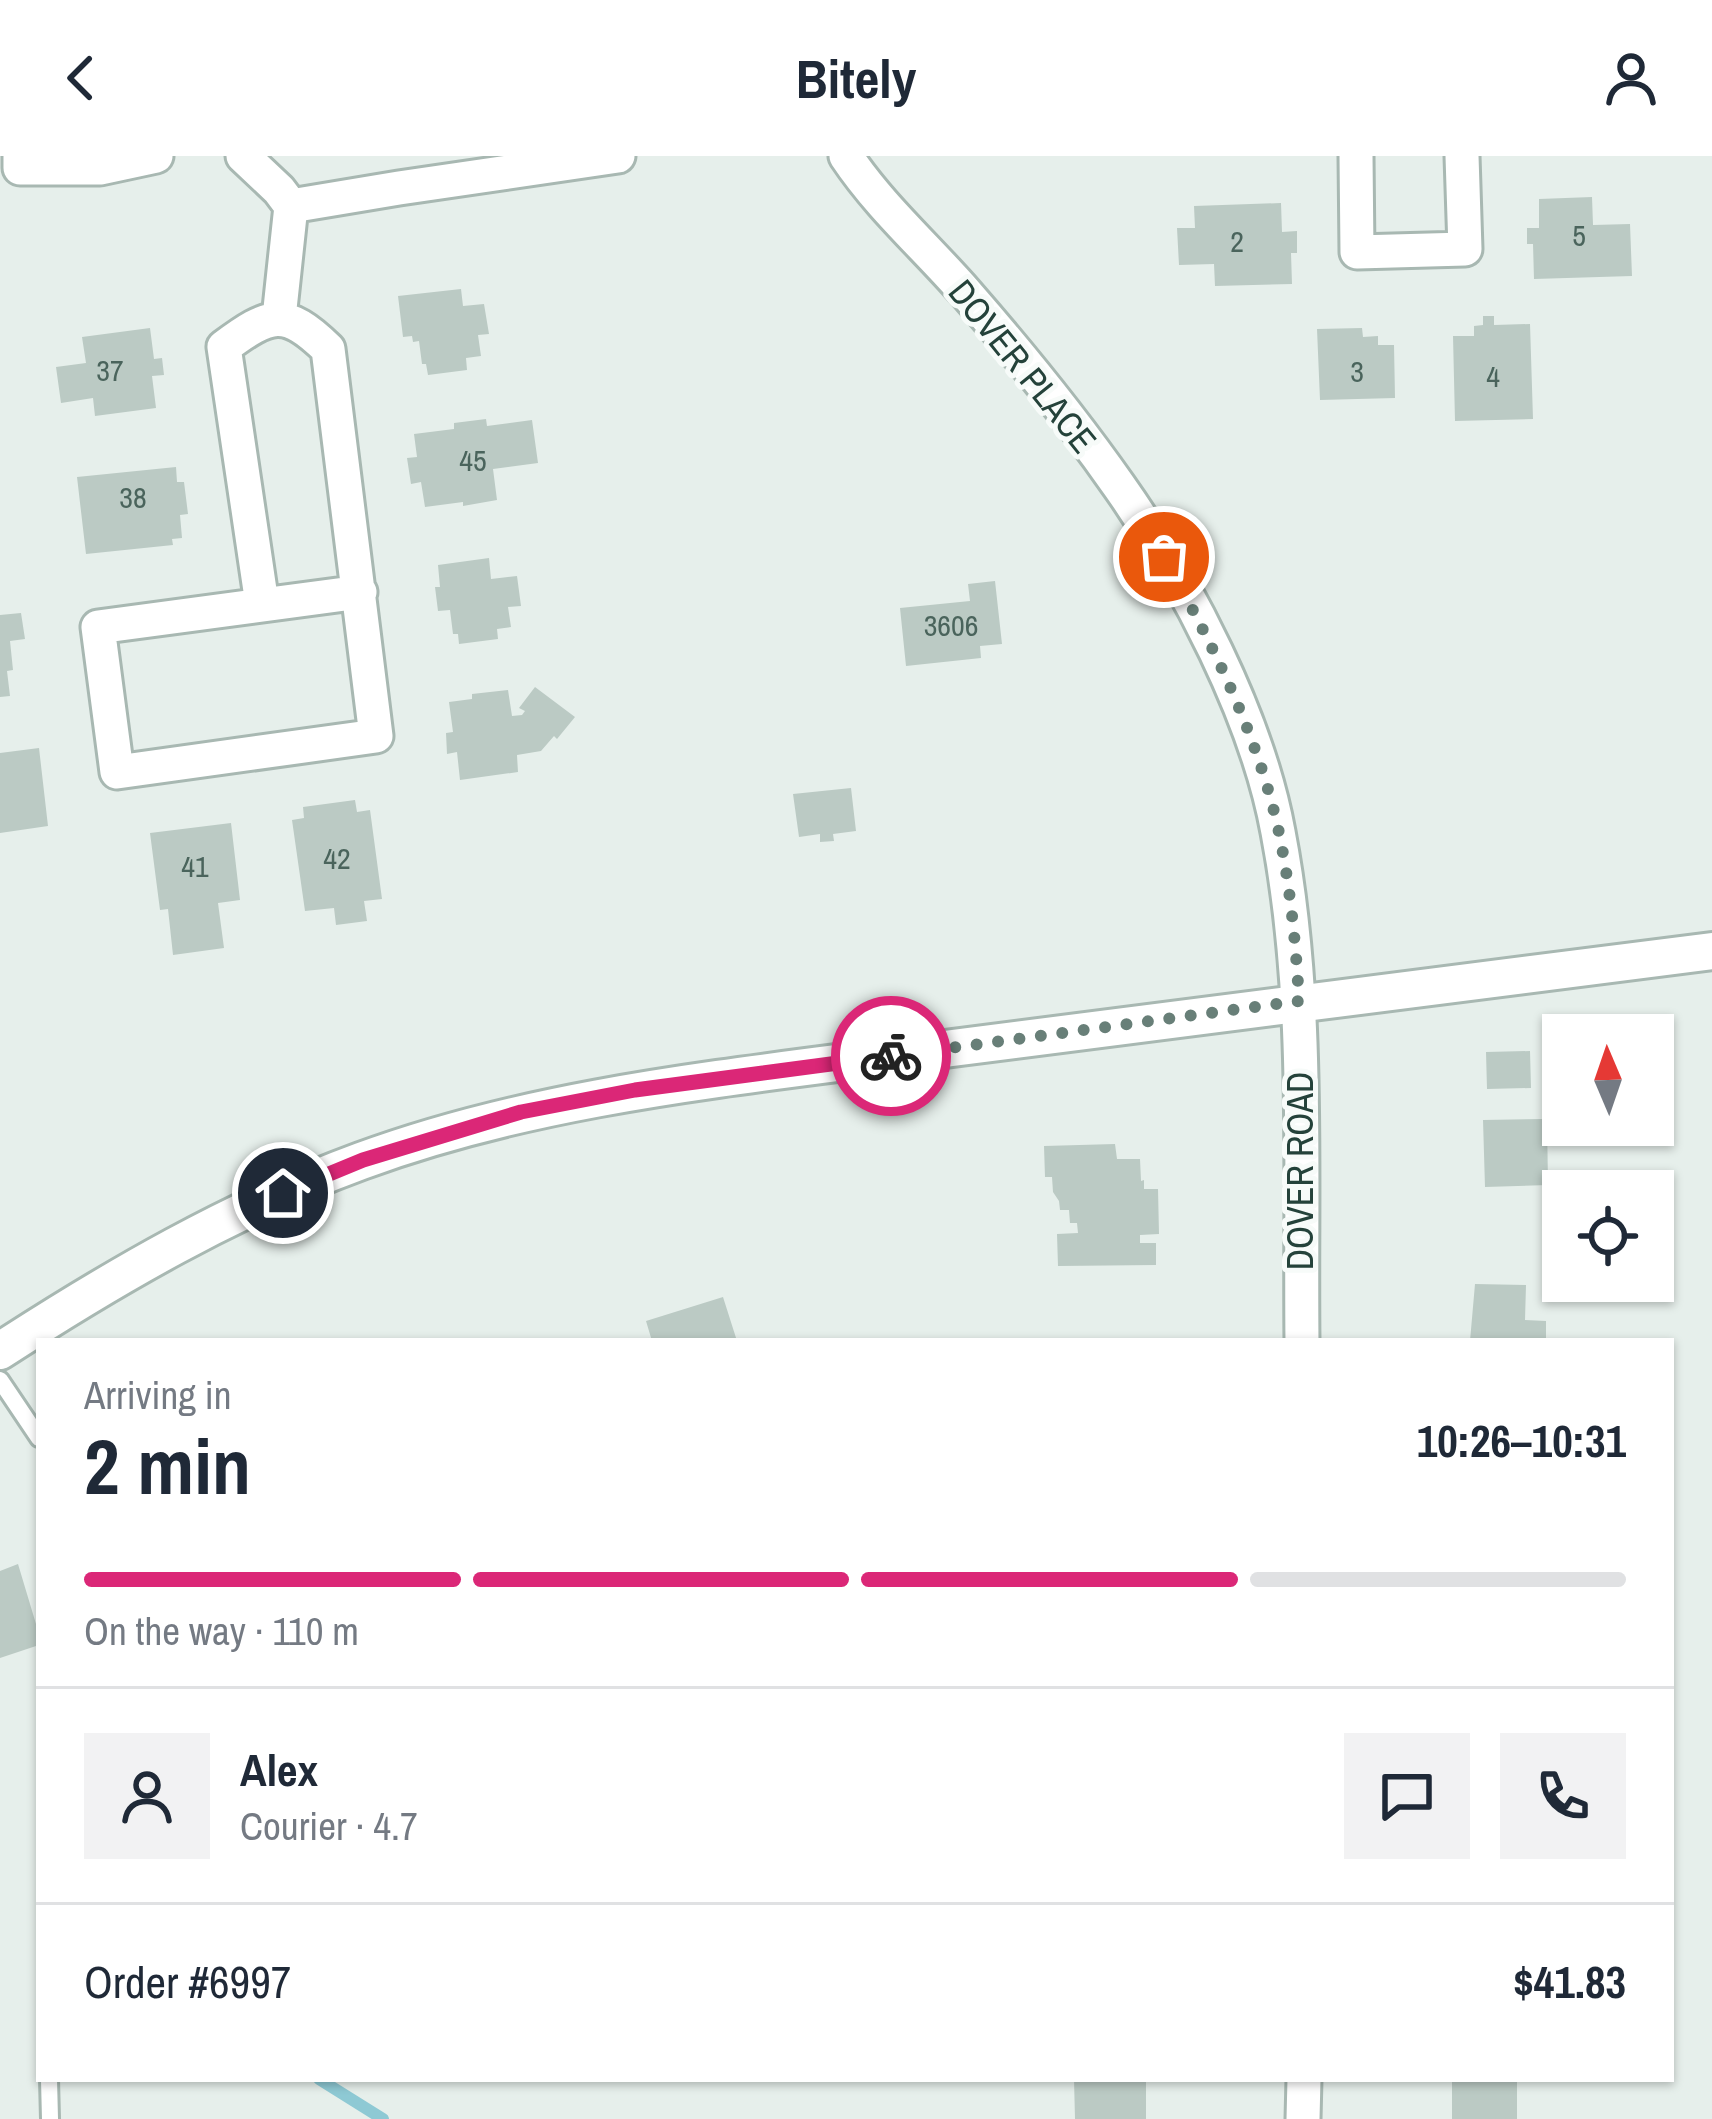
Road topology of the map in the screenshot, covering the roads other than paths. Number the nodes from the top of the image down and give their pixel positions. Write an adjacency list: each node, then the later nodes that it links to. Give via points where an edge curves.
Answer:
1 (20, 156): 2 (street, via 20,168 100,168)
2 (156, 156)
3 (243, 156): 9 (street)
4 (618, 156): 8 (street)
5 (846, 156): 14 (street, DOVER PLACE, via 1120,488 1204,628 1278,828)
6 (1356, 156): 7 (street, via 1357,252 1465,249)
7 (1462, 156)
8 (399, 172): 9 (street)
9 (291, 206): 10 (street)
10 (279, 318): 11 (street, via 328,349); 12 (street, via 224,347)
11 (359, 592): 12 (street); 12 (street, via 376,736 117,772 98,627)
12 (262, 604)
13 (1712, 951): 14 (street)
14 (1299, 1001): 15 (street, DOVER ROAD); 16 (street, via 521,1112 283,1193 166,1250)
15 (1301, 1338)
16 (0, 1351)
17 (0, 1380): 18 (lane)
18 (36, 1434)
19 (49, 2082): 21 (lane)
20 (1304, 2082): 22 (street)
21 (50, 2119)
22 (1304, 2119)

